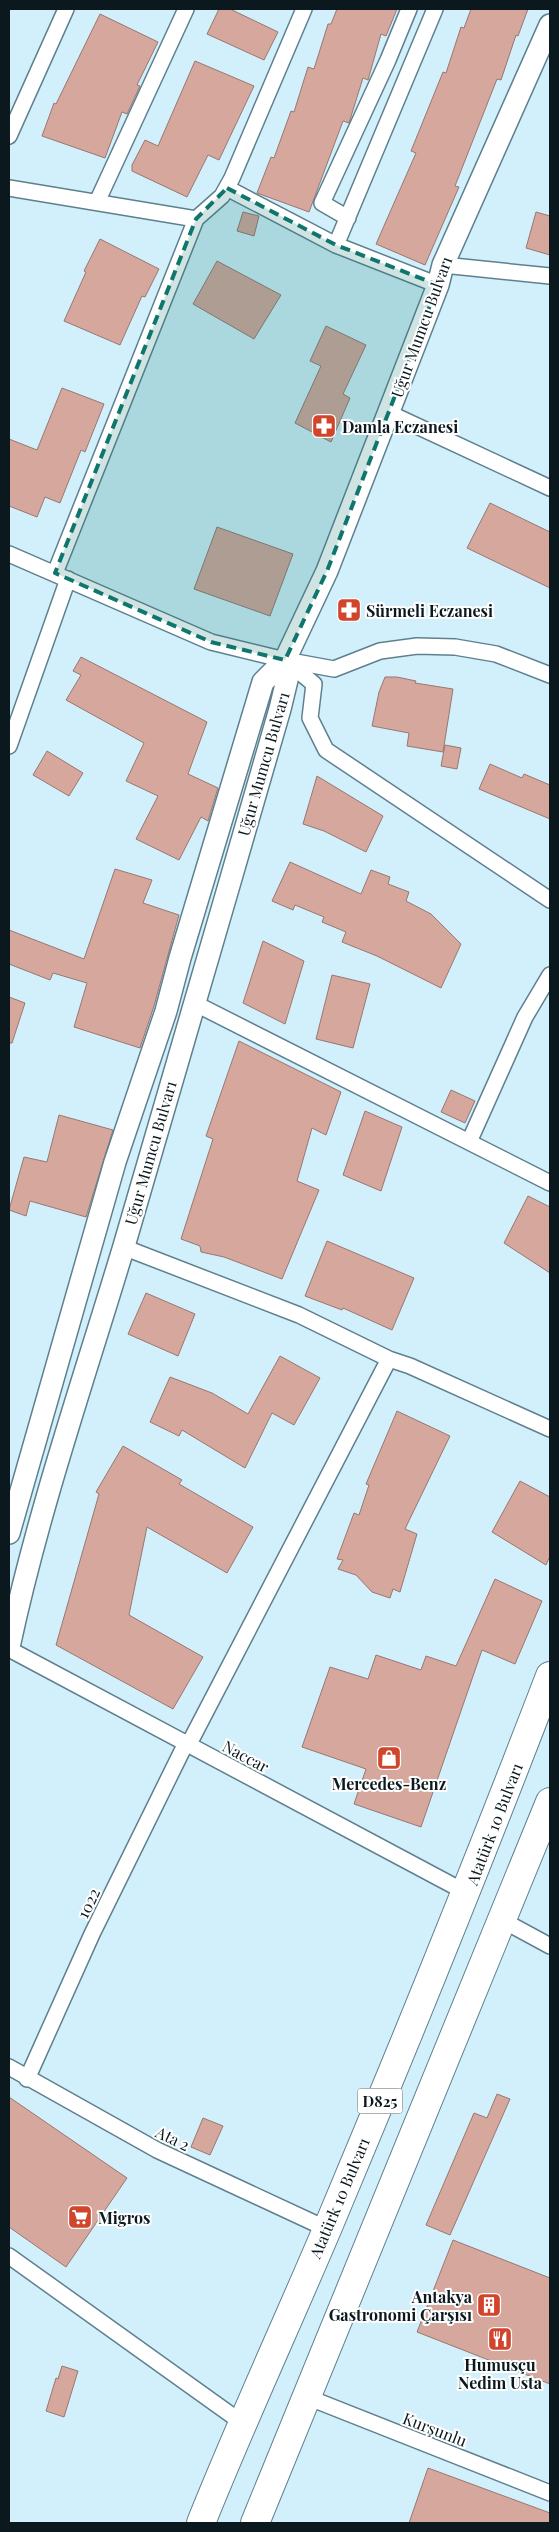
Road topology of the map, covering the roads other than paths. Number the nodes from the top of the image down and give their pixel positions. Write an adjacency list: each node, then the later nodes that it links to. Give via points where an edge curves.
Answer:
1 (66, 9): 7 (street)
2 (186, 9): 10 (street)
3 (304, 9): 9 (street)
4 (409, 9): 11 (street, via 322,203)
5 (435, 9): 11 (street)
6 (550, 24): 14 (street, Uğur Mumcu Bulvarı)
7 (9, 136)
8 (9, 188): 10 (street)
9 (227, 188): 12 (street); 13 (street)
10 (97, 202): 12 (street)
11 (348, 218): 13 (street)
12 (196, 219): 19 (street)
13 (336, 246): 14 (street)
14 (440, 275): 15 (street); 16 (street, Uğur Mumcu Bulvarı)
15 (550, 276)
16 (389, 413): 17 (street); 20 (street, Uğur Mumcu Bulvarı, via 327,571)
17 (550, 488)
18 (9, 554): 19 (street)
19 (61, 576): 20 (street, via 211,642); 22 (street)
20 (285, 660): 21 (street, via 334,669 380,652 417,646 455,647 496,654); 23 (street, via 314,684 310,718 326,750); 25 (street, Uğur Mumcu Bulvarı, via 288,676 280,709); 31 (street, Uğur Mumcu Bulvarı, via 263,682 166,1011 115,1162)
21 (550, 675)
22 (9, 746)
23 (550, 900)
24 (550, 975): 26 (street, via 525,1017)
25 (194, 1003): 26 (street); 28 (street, Uğur Mumcu Bulvarı)
26 (469, 1142): 27 (street)
27 (550, 1183)
28 (123, 1247): 29 (street, via 298,1315); 32 (street, Uğur Mumcu Bulvarı)
29 (388, 1359): 30 (street); 34 (street, 1022)
30 (550, 1429)
31 (9, 1533)
32 (10, 1638): 34 (street, Naccar)
33 (550, 1676): 36 (highway, Atatürk 10 Bulvarı / D825)
34 (185, 1745): 36 (street, Naccar); 40 (street, 1022, via 92,1934)
35 (550, 1802): 37 (highway, D825)
36 (467, 1893): 41 (highway, Atatürk 10 Bulvarı / D825)
37 (502, 1920): 38 (street); 43 (highway, D825)
38 (550, 1946)
39 (9, 2067): 40 (street, Ata 2)
40 (27, 2079): 41 (street, Ata 2, via 157,2150)
41 (327, 2229): 44 (highway, Atatürk 10 Bulvarı / D825)
42 (9, 2256): 44 (street)
43 (307, 2398): 45 (street, Kurşunlu); 47 (highway, D825)
44 (241, 2422): 46 (highway, Atatürk 10 Bulvarı / D825)
45 (550, 2493)
46 (201, 2523)
47 (255, 2523)

